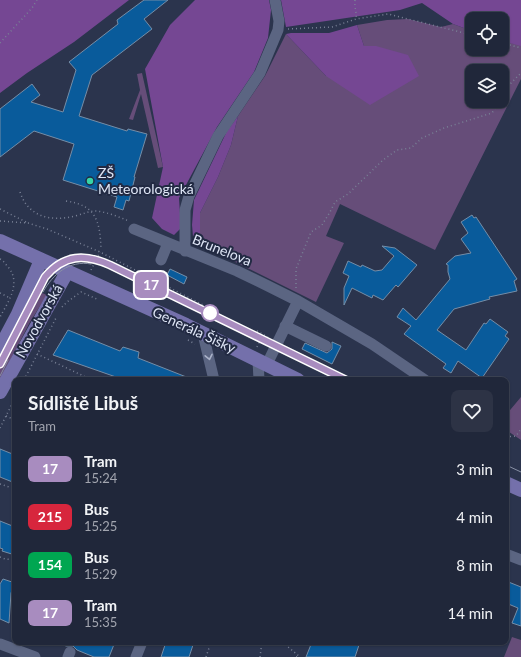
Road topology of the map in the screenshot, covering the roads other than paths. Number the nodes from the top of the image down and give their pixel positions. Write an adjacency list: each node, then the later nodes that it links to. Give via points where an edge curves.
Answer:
1 (276, 0): 5 (street, via 278,30 260,73 218,136 189,196 185,210)
2 (134, 226): 4 (street, Brunelova)
3 (0, 241): 6 (main road, Generála Šišky)
4 (168, 244): 5 (street, Brunelova); 7 (street)
5 (186, 251): 9 (street, Brunelova)
6 (41, 260): 8 (main road, Generála Šišky); 13 (main road, Novodvorská)
7 (161, 260)
8 (67, 272): 11 (main road, Generála Šišky); 19 (main road, Novodvorská)
9 (297, 298): 10 (street); 18 (street, Brunelova)
10 (286, 326): 12 (street); 14 (street, via 278,341)
11 (199, 339): 14 (main road, Generála Šišky); 15 (street, one-way to 15)
12 (326, 346)
13 (0, 348)
14 (260, 357): 16 (street); 17 (main road, Generála Šišky)
15 (213, 377)
16 (259, 377)
17 (293, 377)
18 (421, 377)
19 (0, 392)
20 (509, 484): 21 (main road)
21 (521, 490)
22 (509, 555): 23 (street)
23 (521, 560)
24 (12, 643): 25 (street)
25 (0, 644)
26 (16, 645): 28 (street)
27 (141, 645): 29 (street)
28 (31, 656)
29 (136, 657)

